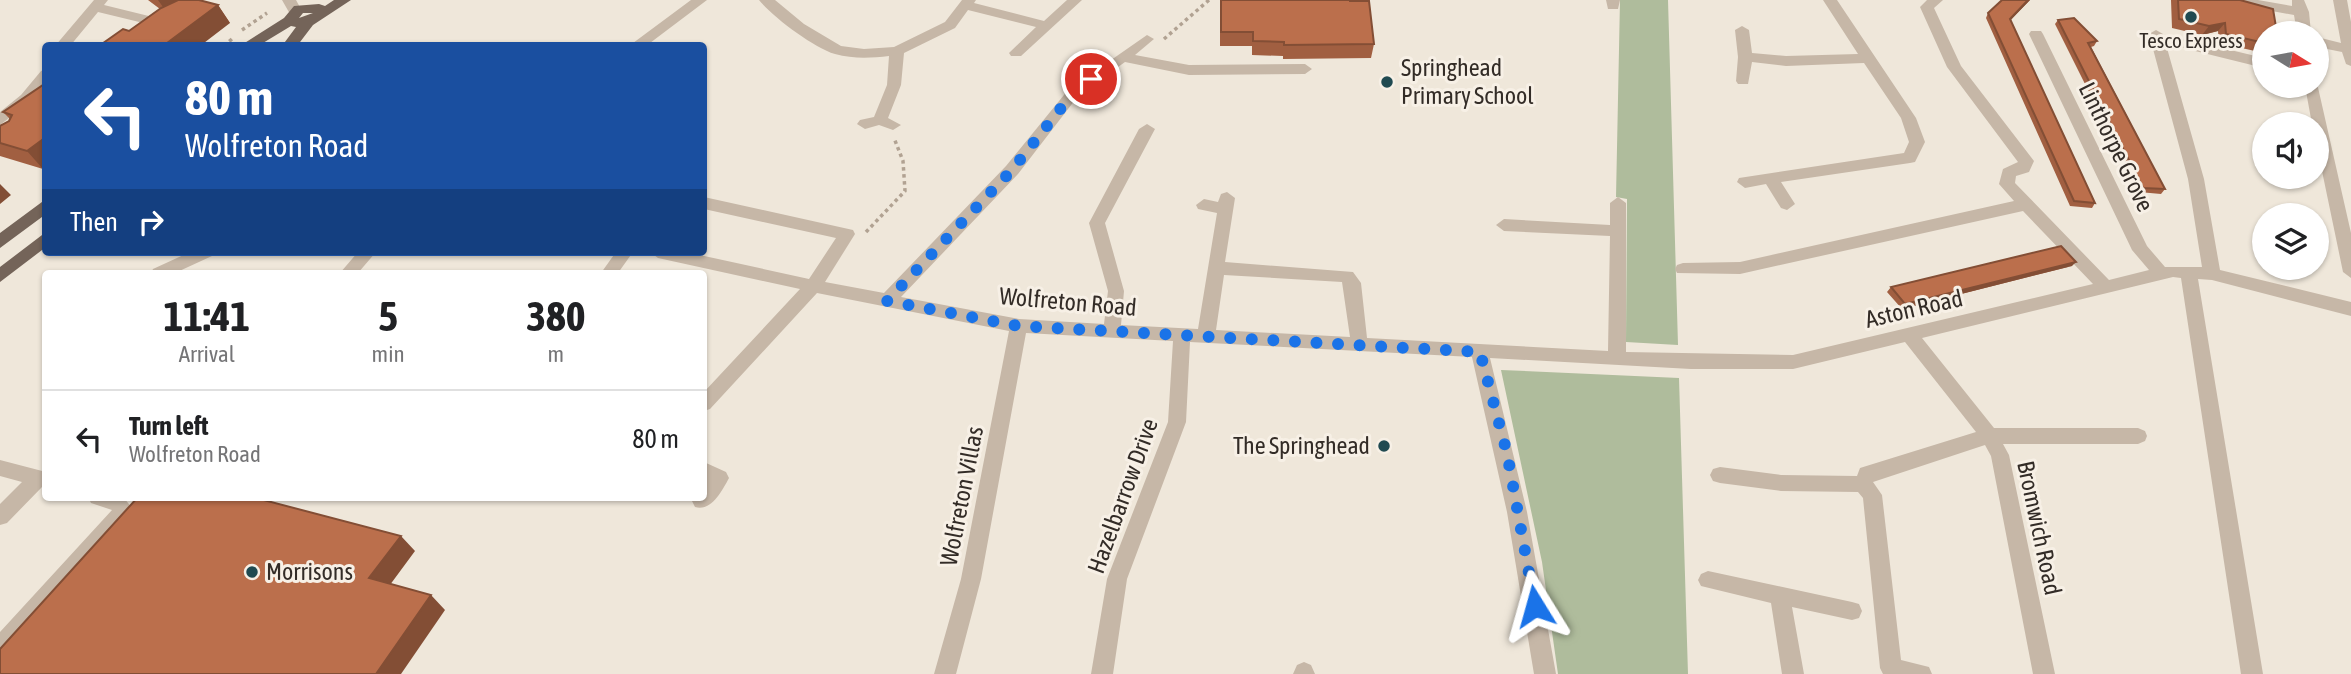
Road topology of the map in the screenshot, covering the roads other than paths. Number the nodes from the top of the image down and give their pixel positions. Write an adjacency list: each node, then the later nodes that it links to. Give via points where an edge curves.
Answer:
1 (344, 0): 12 (main road)
2 (700, 0): 22 (street)
3 (766, 0): 25 (street, via 837,50 864,54)
4 (1075, 0): 14 (street)
5 (1830, 0): 31 (street)
6 (1936, 0): 45 (street, via 1927,7 1954,67 2026,161 2007,178)
7 (2340, 0): 30 (street)
8 (97, 3): 13 (street, via 162,25); 19 (street)
9 (967, 3): 14 (street); 25 (street, via 950,25)
10 (2238, 4): 11 (street)
11 (2300, 6)
12 (304, 10): 20 (main road); 21 (main road)
13 (183, 16)
14 (1044, 25): 26 (street)
15 (1742, 30): 28 (street)
16 (2036, 34): 63 (street, Linthorpe Grove, via 2140,250)
17 (2156, 34): 64 (street, via 2196,179)
18 (1144, 41): 27 (street)
19 (65, 42)
20 (253, 42)
21 (291, 42)
22 (642, 42)
23 (2180, 43): 29 (street)
24 (2329, 47): 30 (street)
25 (897, 51): 37 (street, via 894,85)
26 (1016, 53)
27 (1123, 57): 32 (street, via 1189,70); 68 (street, via 1073,93 1012,170)
28 (1745, 57): 31 (street, via 1786,61); 34 (street)
29 (2252, 57)
30 (2350, 57)
31 (1868, 58): 39 (street, via 1909,118 1917,142 1910,158)
32 (1305, 69)
33 (42, 79): 36 (street)
34 (1743, 81)
35 (2315, 98): 51 (street)
36 (0, 120)
37 (880, 123)
38 (1147, 129): 71 (street, via 1097,223 1116,291)
39 (1771, 179): 40 (street); 43 (street)
40 (1745, 182)
41 (1618, 203): 48 (street)
42 (707, 204): 66 (street, via 847,234)
43 (1787, 204)
44 (1204, 205): 56 (street, via 1226,204)
45 (2024, 205): 57 (street, via 1740,268); 67 (street)
46 (42, 208): 50 (main road)
47 (1504, 225): 48 (street)
48 (1618, 231): 77 (street)
49 (42, 241): 65 (main road)
50 (0, 242)
51 (2347, 242): 62 (street)
52 (197, 256): 58 (street)
53 (364, 256): 59 (street)
54 (622, 256): 60 (street)
55 (676, 256): 66 (street, Wolfreton Road)
56 (1216, 268): 73 (street); 75 (street, via 1347,276 1353,283)
57 (1684, 269)
58 (166, 270)
59 (351, 270)
60 (611, 270)
61 (2188, 271): 63 (street, Aston Road); 64 (street, Aston Road); 99 (street)
62 (2351, 272)
63 (2162, 274): 67 (street, Aston Road)
64 (2212, 274): 69 (street, Aston Road)
65 (0, 276)
66 (813, 286): 68 (street, Wolfreton Road); 78 (street)
67 (2107, 288): 74 (street, Aston Road)
68 (887, 301): 70 (street, Wolfreton Road)
69 (2351, 309)
70 (1019, 326): 71 (street, Wolfreton Road); 93 (street, Wolfreton Villas, via 971,579)
71 (1112, 332): 72 (street, Wolfreton Road)
72 (1182, 334): 73 (street, Wolfreton Road); 94 (street, Hazelbarrow Drive, via 1177,422 1117,579)
73 (1206, 335): 75 (street, Wolfreton Road)
74 (1910, 335): 77 (street, Aston Road, via 1783,363); 79 (street, Bromwich Road)
75 (1359, 343): 76 (street, Wolfreton Road)
76 (1480, 352): 77 (street, Aston Road); 95 (street, via 1526,547)
77 (1617, 358)
78 (707, 401)
79 (1989, 436): 80 (street); 85 (street, via 1867,474); 98 (street, Bromwich Road, via 2000,455)
80 (2138, 436)
81 (0, 468): 84 (street)
82 (707, 472): 86 (street, via 719,478)
83 (1720, 475): 85 (street)
84 (42, 479): 88 (street)
85 (1863, 484): 97 (street, via 1872,495 1891,668)
86 (707, 494)
87 (110, 501): 92 (street, via 119,504 122,513)
88 (0, 517)
89 (1708, 580): 90 (street)
90 (1780, 598): 91 (street); 96 (street)
91 (1852, 611)
92 (0, 647)
93 (945, 674)
94 (1102, 674)
95 (1545, 674)
96 (1793, 674)
97 (1921, 674)
98 (2044, 674)
99 (2252, 674)

